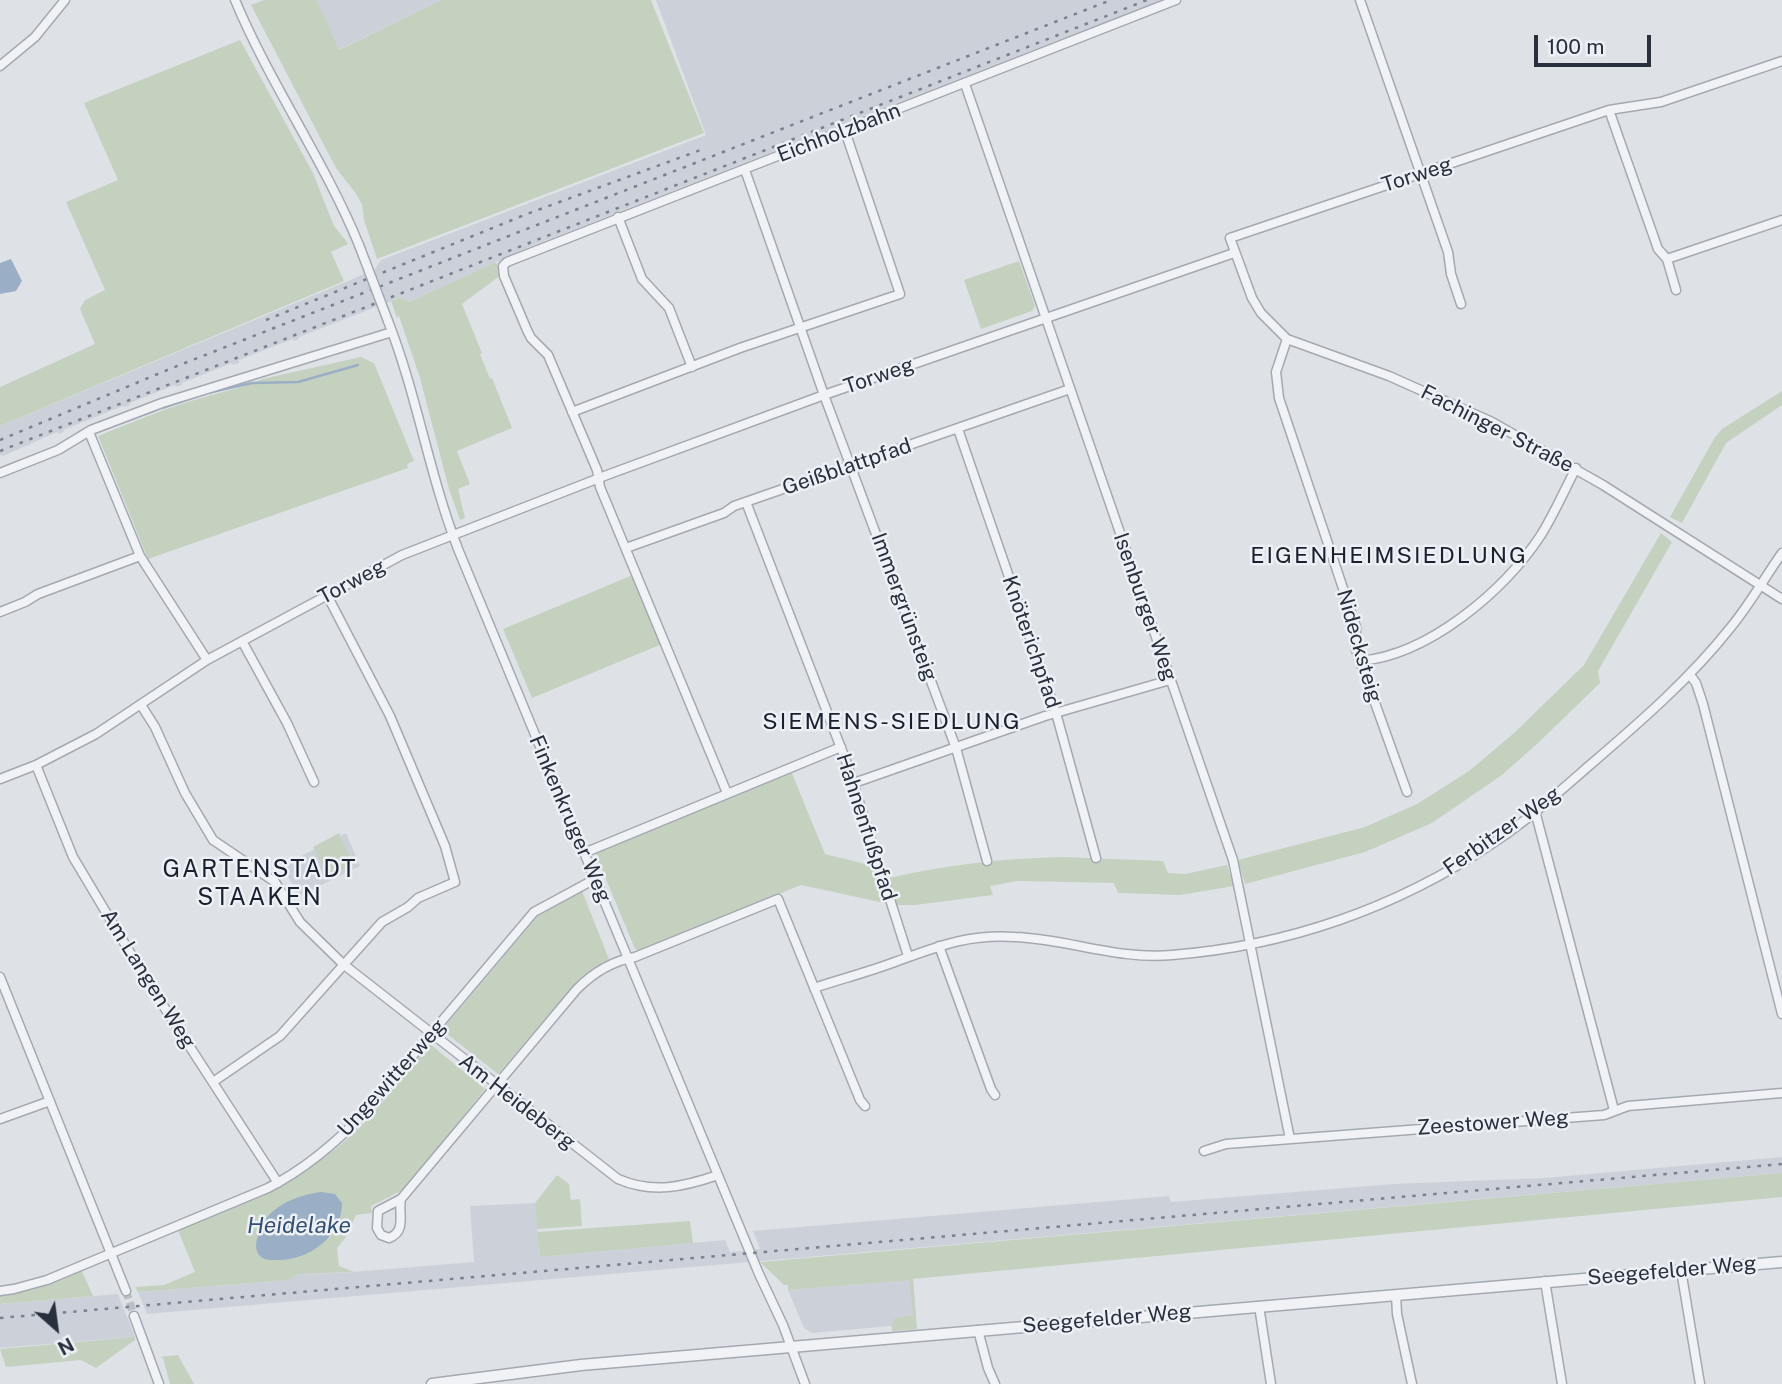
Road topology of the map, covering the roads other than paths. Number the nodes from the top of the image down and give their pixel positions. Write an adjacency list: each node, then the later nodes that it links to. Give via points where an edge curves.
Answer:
1 (65, 0): 6 (street, via 35,37)
2 (235, 0): 20 (street, Finkenkruger Weg, bridge, via 333,188)
3 (1177, 0): 7 (street, Eichholzbahn)
4 (1360, 0): 11 (street)
5 (1782, 61): 8 (street, Torweg, via 1661,102)
6 (0, 65)
7 (965, 84): 9 (street, Eichholzbahn); 18 (street, Isenburger Weg)
8 (1609, 110): 11 (street, Torweg); 15 (street, via 1658,249)
9 (845, 131): 10 (street, Eichholzbahn); 19 (street, via 900,294)
10 (745, 170): 12 (street, Eichholzbahn); 19 (street, Immergrünsteig)
11 (1421, 174): 14 (street, Torweg, via 1230,238); 17 (street)
12 (618, 217): 22 (street, via 642,279 669,308); 25 (street, Eichholzbahn, via 503,265 527,330 548,355)
13 (1782, 220): 15 (street)
14 (1234, 253): 18 (street, Torweg); 21 (street, Fachinger Straße, via 1261,313)
15 (1667, 259): 16 (street)
16 (1676, 290)
17 (1461, 304)
18 (1045, 318): 23 (street, Isenburger Weg); 24 (street, Torweg)
19 (800, 327): 22 (street); 24 (street, Immergrünsteig)
20 (392, 332): 27 (street, via 162,402); 33 (street, Finkenkruger Weg, via 411,383)
21 (1287, 339): 29 (street, Fachinger Straße, via 1470,411); 43 (street, Nidecksteig, via 1276,372 1279,398 1356,627)
22 (692, 367): 25 (street)
23 (1070, 389): 26 (street, Geißblattpfad); 45 (street, Isenburger Weg)
24 (824, 395): 28 (street, Immergrünsteig); 31 (street, Torweg)
25 (572, 412): 31 (street)
26 (958, 429): 28 (street, Geißblattpfad); 47 (street, Knöterichpfad)
27 (89, 432): 30 (street); 36 (street)
28 (850, 465): 32 (street, Geißblattpfad); 49 (street, Immergrünsteig)
29 (1576, 468): 37 (street, Fachinger Straße); 43 (street, via 1539,538 1488,595 1448,626 1408,648)
30 (0, 473)
31 (598, 478): 33 (street, Torweg); 34 (street)
32 (746, 502): 34 (street, Geißblattpfad); 48 (street, Hahnenfußpfad)
33 (452, 534): 38 (street, Torweg); 57 (street, Finkenkruger Weg)
34 (626, 548): 55 (street)
35 (1782, 552): 37 (street, Ferbitzer Weg)
36 (140, 556): 40 (street); 42 (street)
37 (1760, 585): 39 (street, Fachinger Straße); 44 (street, Ferbitzer Weg)
38 (327, 595): 41 (street, Torweg); 65 (street, via 390,716 445,846 455,883 418,898 382,922)
39 (1782, 599)
40 (0, 612)
41 (242, 640): 42 (street, Torweg); 52 (street)
42 (207, 660): 46 (street, Torweg)
43 (1360, 661): 54 (street, Nidecksteig)
44 (1690, 675): 56 (street, Ferbitzer Weg); 68 (street, via 1703,704)
45 (1170, 680): 47 (street); 61 (street, Isenburger Weg, via 1233,860)
46 (141, 705): 50 (street, Torweg); 65 (street, Am Heideberg, via 205,830 275,881 300,922)
47 (1056, 713): 49 (street); 58 (street, Knöterichpfad)
48 (841, 747): 53 (street, Hahnenfußpfad); 55 (street)
49 (956, 748): 53 (street); 59 (street, Immergrünsteig)
50 (36, 765): 51 (street, Torweg); 70 (street, Am Langen Weg, via 73,857)
51 (0, 779)
52 (314, 782)
53 (854, 783): 63 (street, Hahnenfußpfad)
54 (1407, 792)
55 (727, 793): 57 (street)
56 (1535, 811): 61 (street, Ferbitzer Weg, via 1459,865 1400,897 1342,920); 76 (street)
57 (584, 853): 60 (street, Finkenkruger Weg)
58 (1096, 858)
59 (987, 861)
60 (595, 879): 64 (street, Finkenkruger Weg); 69 (street, Ungewitterweg, via 534,912)
61 (1251, 944): 62 (street, Ferbitzer Weg, via 1142,957 1035,938 966,938); 78 (street, Isenburger Weg)
62 (939, 946): 63 (street, Ferbitzer Weg); 73 (street)
63 (908, 956): 67 (street, Ferbitzer Weg)
64 (628, 958): 67 (street, via 778,899); 71 (street, via 584,982); 80 (street, Finkenkruger Weg)
65 (343, 964): 69 (street, Am Heideberg); 70 (street, via 279,1036)
66 (0, 977): 74 (street)
67 (814, 988): 75 (street)
68 (1782, 1014)
69 (432, 1034): 71 (street, Am Heideberg); 81 (street, Ungewitterweg, via 345,1133)
70 (213, 1082): 81 (street, Am Langen Weg)
71 (496, 1086): 80 (street, Am Heideberg, via 607,1172 634,1185 676,1188); 82 (street)
72 (1782, 1093): 76 (street, Zeestower Weg)
73 (995, 1095)
74 (50, 1101): 77 (street); 83 (street)
75 (865, 1106)
76 (1614, 1110): 78 (street, Zeestower Weg, via 1604,1115)
77 (0, 1119)
78 (1290, 1139): 79 (street, Zeestower Weg, via 1226,1144)
79 (1204, 1151)
80 (718, 1175): 93 (street, Finkenkruger Weg)
81 (278, 1183): 83 (street, Ungewitterweg)
82 (401, 1199): 82 (street, via 378,1210 381,1236 388,1238 400,1230)
83 (112, 1253): 87 (street, Ungewitterweg, via 33,1285); 88 (street)
84 (1782, 1262): 85 (street, Seegefelder Weg)
85 (1681, 1270): 86 (street, Seegefelder Weg); 101 (street)
86 (1545, 1282): 89 (street, Seegefelder Weg); 100 (street)
87 (0, 1291)
88 (125, 1291)
89 (1396, 1294): 90 (street, Seegefelder Weg); 99 (street)
90 (1259, 1306): 92 (street, Seegefelder Weg); 98 (street)
91 (134, 1316): 94 (street)
92 (978, 1330): 93 (street, Seegefelder Weg); 97 (street)
93 (790, 1347): 95 (street, Seegefelder Weg, via 528,1370); 96 (street, Finkenkruger Weg)
94 (159, 1384)
95 (432, 1384)
96 (805, 1384)
97 (995, 1384)
98 (1271, 1384)
99 (1412, 1384)
100 (1562, 1384)
101 (1700, 1384)

